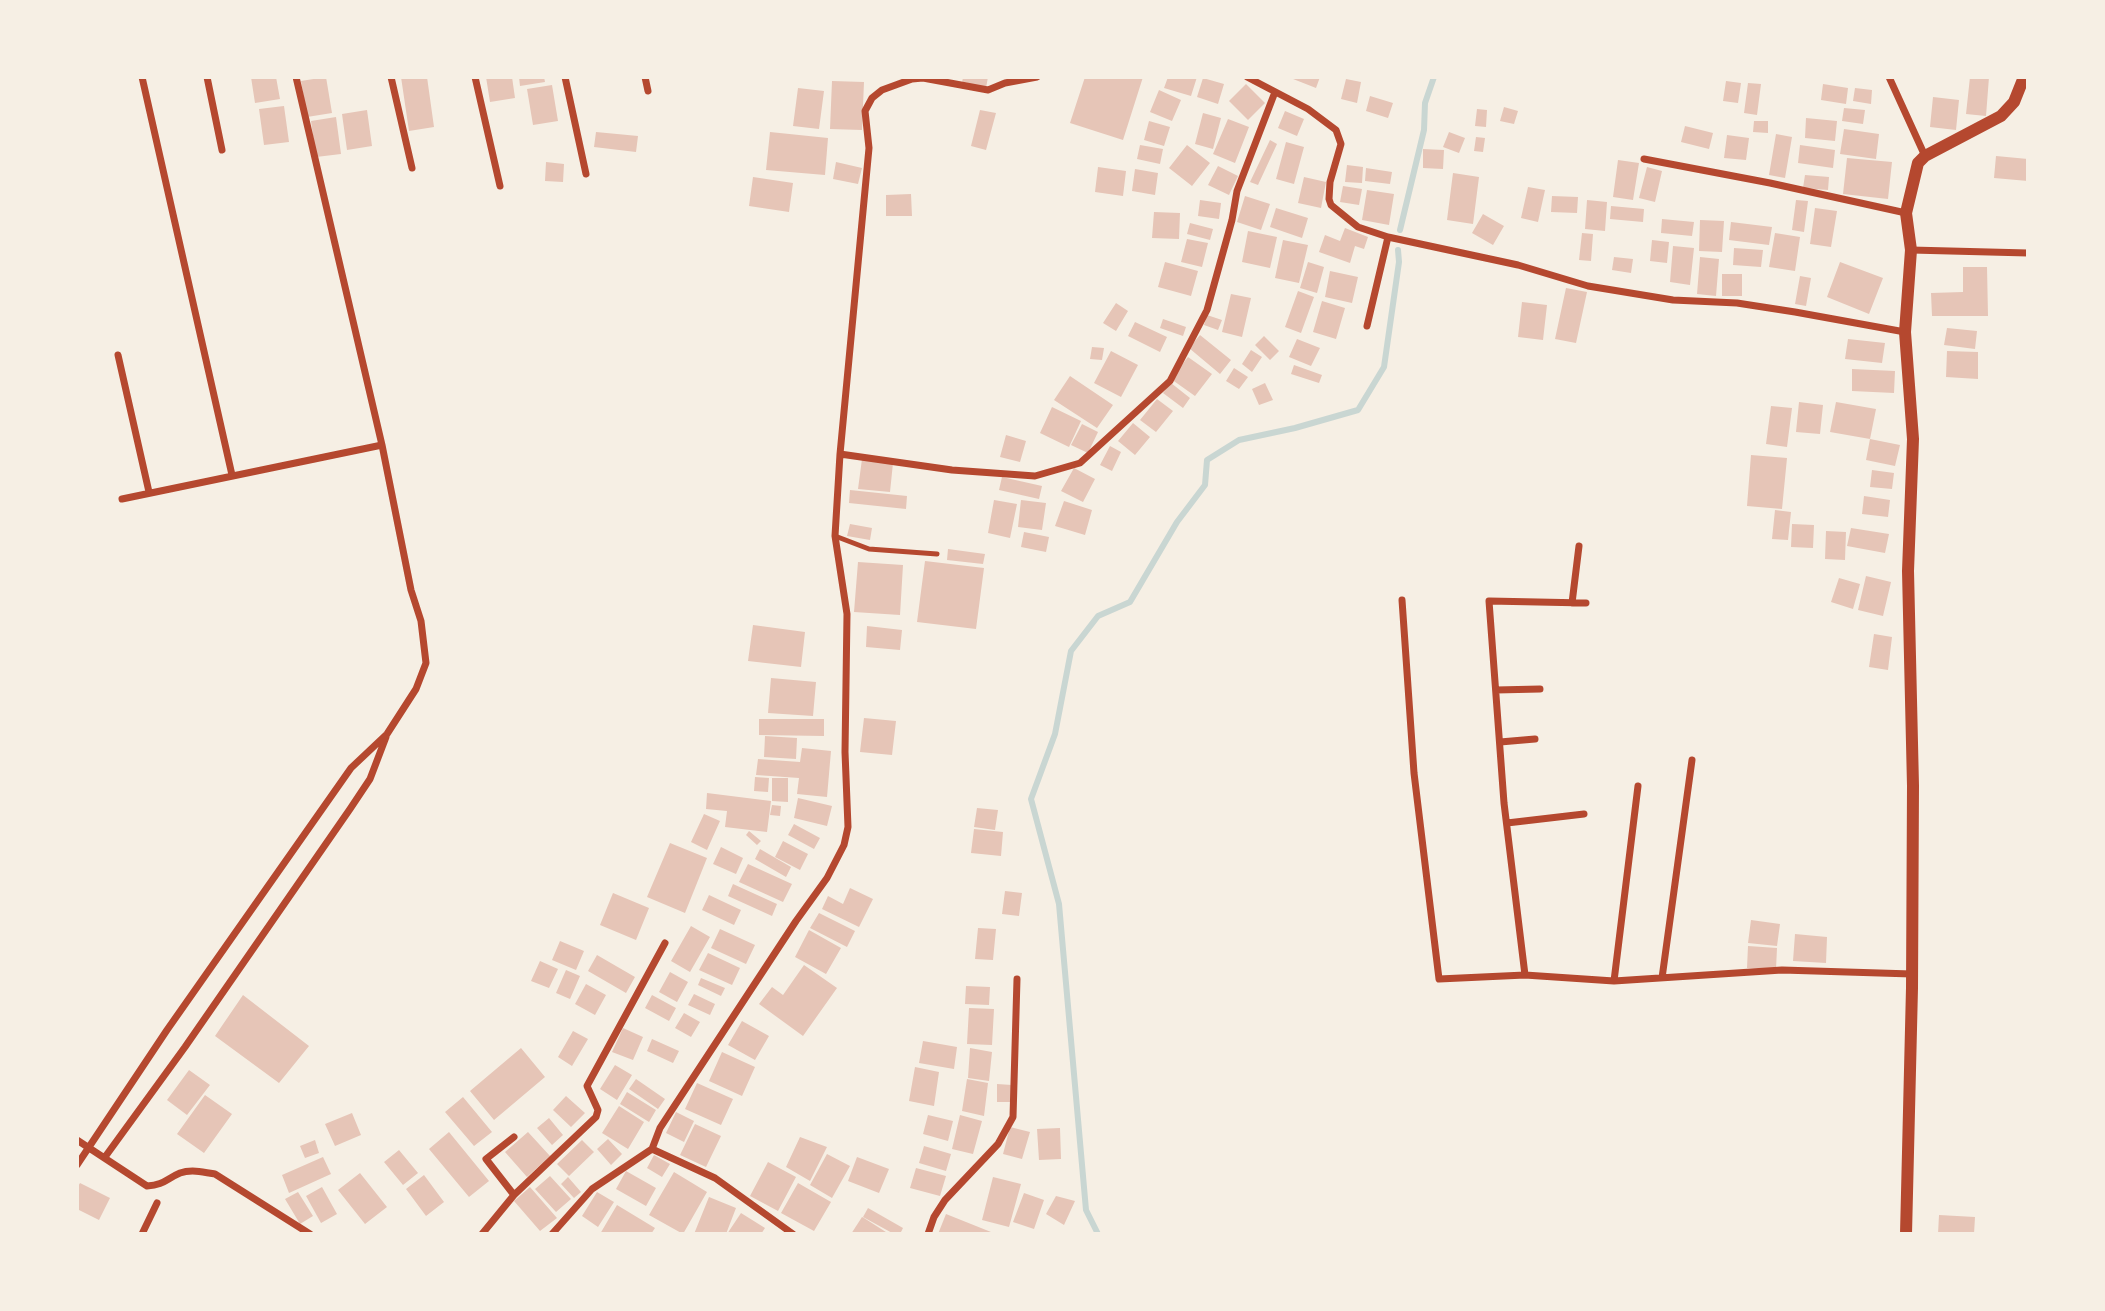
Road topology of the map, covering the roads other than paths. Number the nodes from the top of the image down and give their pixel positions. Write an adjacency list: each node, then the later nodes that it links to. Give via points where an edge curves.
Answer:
1 (142, 77): 29 (street)
2 (207, 77): 14 (street)
3 (296, 77): 27 (street)
4 (391, 77): 17 (street)
5 (475, 77): 19 (street)
6 (565, 77): 18 (street)
7 (645, 77): 12 (street)
8 (1037, 77): 28 (street, via 988,90 912,79 883,90 865,111 869,148)
9 (1247, 77): 13 (street)
10 (1889, 77): 15 (street)
11 (2024, 77): 15 (street, via 2014,102 2001,116)
12 (648, 91)
13 (1275, 92): 21 (street, via 1327,121 1340,136 1330,182 1331,205 1358,227); 28 (street, via 1237,191 1207,310 1195,334 1170,381 1080,463 1035,477)
14 (222, 150)
15 (1925, 156): 20 (street, via 1918,163)
16 (1644, 159): 20 (street)
17 (412, 168)
18 (586, 174)
19 (500, 186)
20 (1906, 214): 22 (street)
21 (1388, 237): 24 (street); 25 (street, via 1518,265 1588,286 1673,300 1737,303)
22 (1911, 250): 23 (street); 25 (street)
23 (2028, 253)
24 (1367, 326)
25 (1905, 332): 48 (street, via 1913,439 1908,571)
26 (118, 355): 30 (street)
27 (382, 445): 29 (street); 40 (street, via 426,663 416,689)
28 (840, 454): 32 (street)
29 (232, 475): 30 (street)
30 (149, 492): 31 (street)
31 (122, 499)
32 (835, 537): 34 (lane, via 869,549); 56 (street, via 846,614 848,827 844,845 827,878 660,1128)
33 (1578, 546): 36 (street)
34 (937, 554)
35 (1402, 600): 49 (street, via 1414,773 1439,979)
36 (1572, 603): 37 (street); 39 (street, via 1489,601)
37 (1586, 603)
38 (1541, 689): 39 (street)
39 (1496, 690): 42 (street)
40 (387, 734): 55 (street, via 351,768); 57 (street, via 357,799)
41 (1535, 739): 42 (street)
42 (1500, 742): 46 (street)
43 (1692, 760): 50 (street)
44 (1638, 786): 52 (street)
45 (1584, 814): 46 (street)
46 (1507, 823): 49 (street)
47 (665, 943): 59 (street, via 587,1086 598,1110 596,1117)
48 (1912, 974): 50 (street, via 1782,970); 67 (street)
49 (1525, 975): 52 (street)
50 (1662, 978): 52 (street)
51 (1017, 979): 66 (street, via 1013,1117 998,1144 945,1200)
52 (1614, 981)
53 (514, 1138): 59 (street, via 486,1159)
54 (77, 1140): 55 (street)
55 (89, 1147): 57 (street); 58 (street)
56 (652, 1149): 64 (street, via 592,1189); 65 (street, via 715,1178)
57 (105, 1157): 62 (street, via 147,1186 160,1185 181,1173 215,1174)
58 (77, 1165)
59 (514, 1195): 63 (street)
60 (157, 1203): 61 (street)
61 (142, 1234)
62 (310, 1234)
63 (482, 1234)
64 (552, 1234)
65 (793, 1234)
66 (928, 1234)
67 (1906, 1234)

